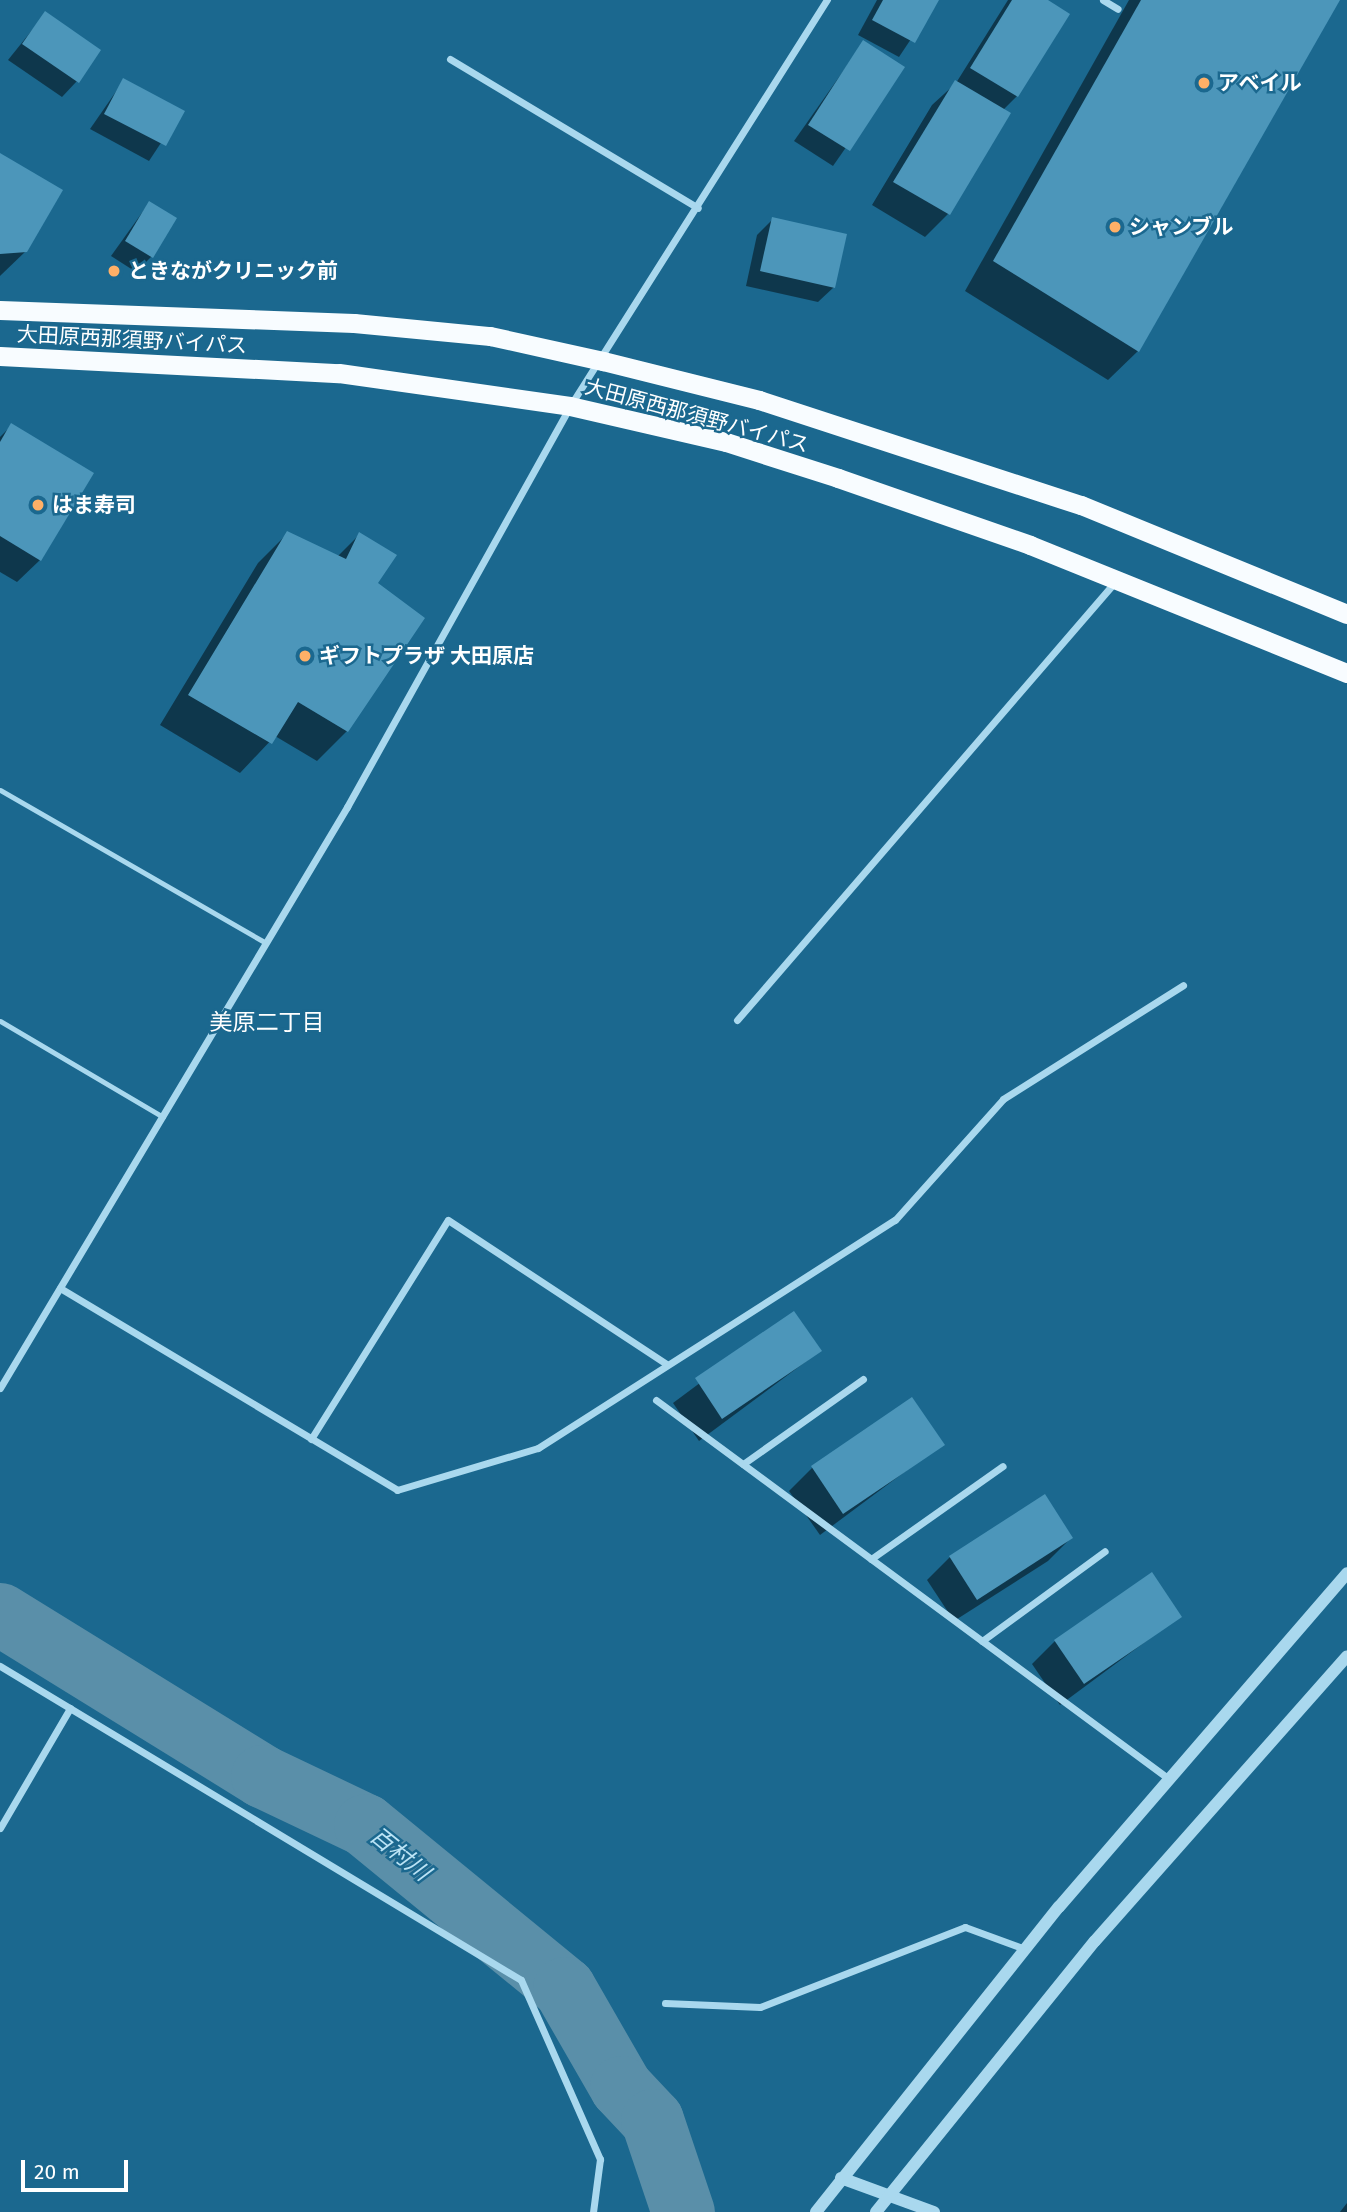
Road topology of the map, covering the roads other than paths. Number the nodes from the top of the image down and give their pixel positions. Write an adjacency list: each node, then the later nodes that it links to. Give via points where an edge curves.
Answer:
1 (827, 0): 5 (street)
2 (1103, 0): 3 (street)
3 (1118, 9)
4 (450, 58): 5 (street)
5 (698, 208): 8 (street)
6 (0, 310): 8 (highway, 大田原西那須野バイパス, via 354,323 490,337)
7 (0, 356): 9 (highway, 大田原西那須野バイパス, via 339,373)
8 (603, 361): 9 (street); 11 (highway, 大田原西那須野バイパス, via 759,400 1081,505)
9 (570, 406): 10 (highway, 大田原西那須野バイパス, via 763,454); 14 (street)
10 (1117, 579): 12 (highway, 大田原西那須野バイパス); 16 (street)
11 (1347, 614)
12 (1347, 673)
13 (0, 790): 14 (lane)
14 (266, 943): 18 (street)
15 (1183, 985): 20 (street, via 1003,1099 895,1220)
16 (737, 1020)
17 (0, 1021): 18 (lane)
18 (163, 1117): 19 (street)
19 (60, 1288): 22 (street); 24 (street)
20 (666, 1364): 24 (street, via 538,1448 397,1490); 24 (street, via 448,1220)
21 (863, 1379): 25 (street)
22 (0, 1388)
23 (656, 1400): 25 (street)
24 (312, 1439)
25 (743, 1464): 28 (street)
26 (1003, 1466): 28 (street)
27 (1105, 1551): 30 (street)
28 (871, 1559): 30 (street)
29 (1347, 1573): 34 (street)
30 (982, 1641): 34 (street)
31 (1347, 1656): 39 (street, via 1095,1941)
32 (0, 1666): 33 (street)
33 (70, 1708): 35 (street); 40 (street, via 521,1980 600,2159)
34 (1169, 1779): 36 (street)
35 (0, 1828)
36 (1025, 1949): 37 (street, via 965,1927 760,2007); 38 (street)
37 (665, 2003)
38 (841, 2178): 39 (street); 41 (street)
39 (888, 2196): 42 (street); 43 (street)
40 (593, 2212)
41 (816, 2212)
42 (876, 2212)
43 (934, 2212)

